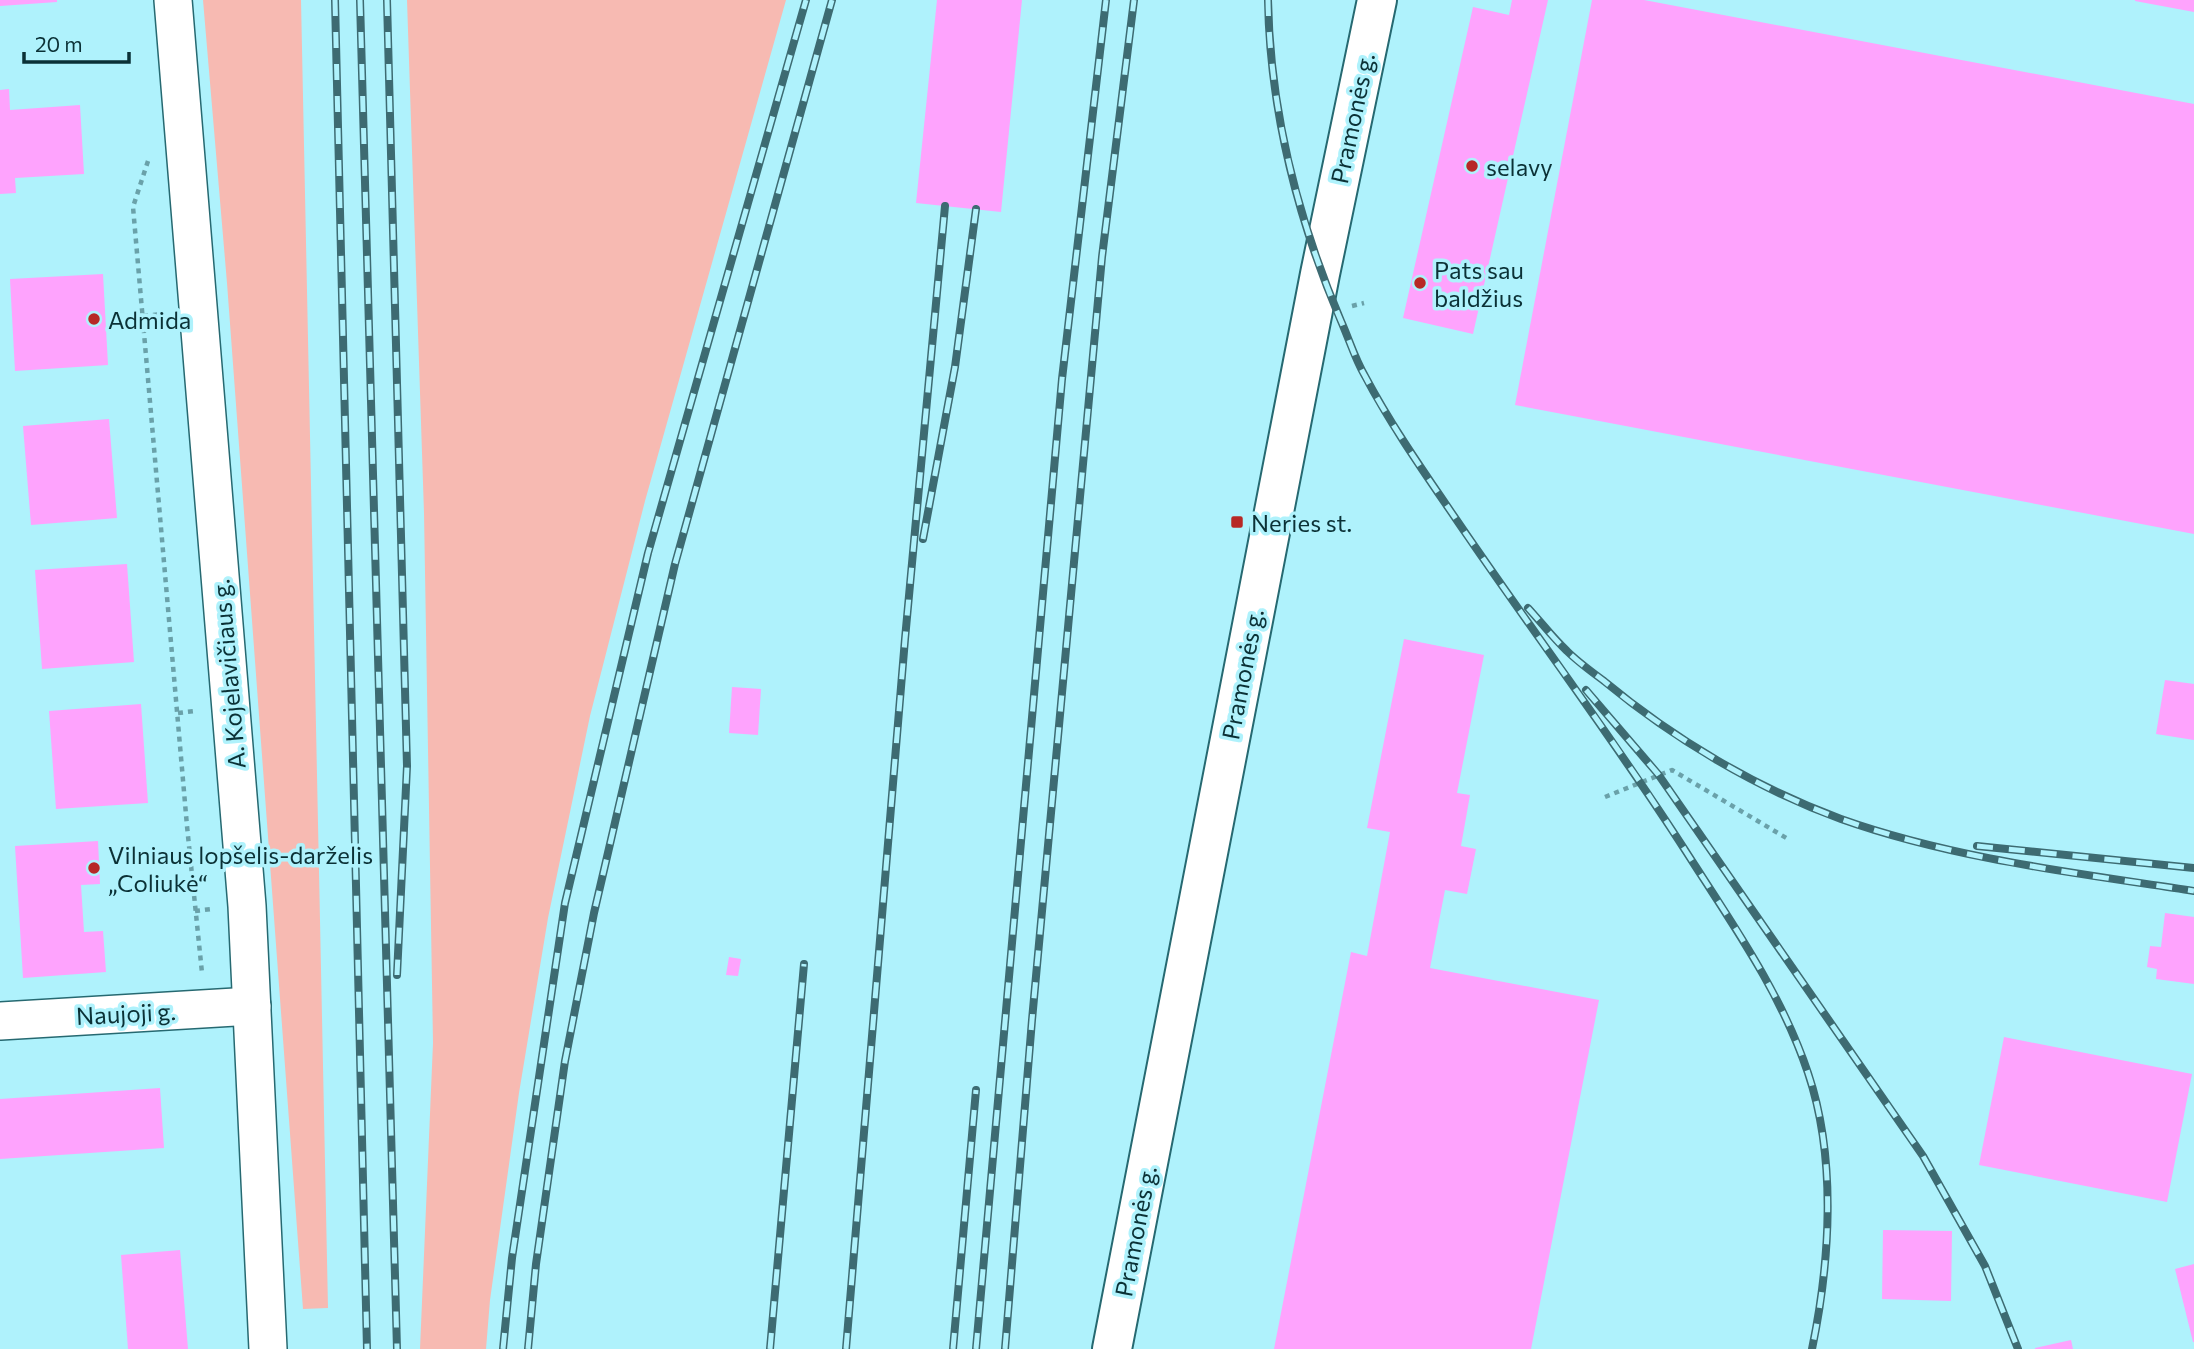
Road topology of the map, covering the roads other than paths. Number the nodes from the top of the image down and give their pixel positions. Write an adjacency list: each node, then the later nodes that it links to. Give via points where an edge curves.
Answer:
1 (173, 0): 3 (street, A. Kojelavičiaus g.)
2 (1377, 0): 6 (main road, Pramonės g.)
3 (252, 1006): 4 (street, Naujoji g.); 5 (street, A. Kojelavičiaus g.)
4 (0, 1021)
5 (268, 1349)
6 (1112, 1349)

